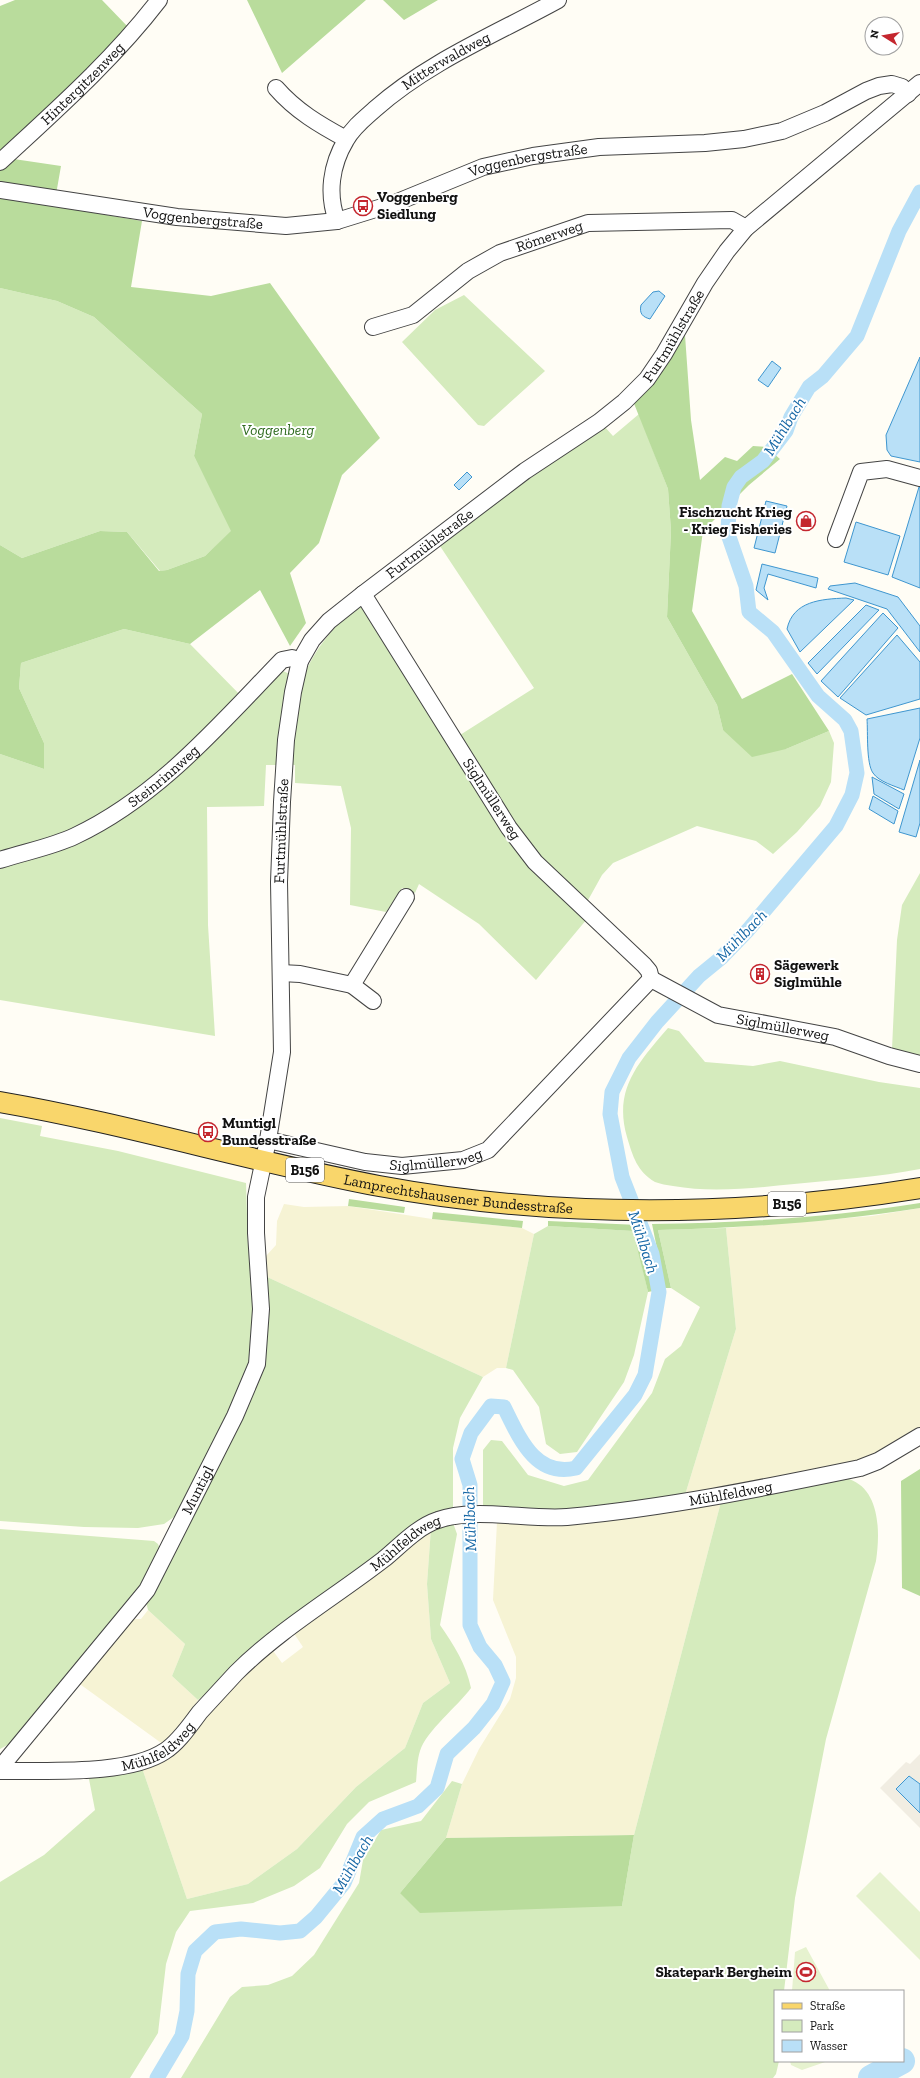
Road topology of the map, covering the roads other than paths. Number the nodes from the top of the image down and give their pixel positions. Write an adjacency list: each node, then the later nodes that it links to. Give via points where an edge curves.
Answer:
1 (159, 0): 6 (street, Hintergitzenweg, via 142,22 90,75)
2 (558, 0): 5 (street, Mitterwaldweg, via 427,71 384,101 360,122)
3 (276, 88): 5 (street, via 288,102 312,120)
4 (914, 88): 8 (street, Voggenbergstraße, via 892,84 879,86 782,131 744,140 599,147 533,156 483,167 395,203); 9 (street, Furtmühlstraße)
5 (346, 139): 8 (street, Mitterwaldweg, via 330,184 331,205)
6 (0, 162)
7 (0, 190): 8 (street, Voggenbergstraße, via 177,217 286,226)
8 (337, 221)
9 (746, 228): 10 (street, Römerweg, via 732,220 588,223 500,253 468,271 413,315); 13 (street, Furtmühlstraße, via 705,283 647,379 624,402 599,422 525,471)
10 (373, 327)
11 (920, 478): 12 (street, via 887,469 861,472)
12 (836, 539)
13 (363, 594): 14 (street, Furtmühlstraße, via 329,621 312,640); 18 (street, Siglmüllerweg, via 514,834 535,862 644,965)
14 (300, 661): 15 (street, Steinrinnweg, via 292,658 282,660 177,766 134,801 74,837); 17 (street, Furtmühlstraße, via 287,733 282,802 279,882)
15 (0, 860)
16 (406, 897): 19 (street)
17 (281, 973): 19 (street); 23 (street, Furtmühlstraße, via 282,1052)
18 (651, 979): 21 (street, Siglmüllerweg, via 718,1015 835,1037); 23 (street, Siglmüllerweg, via 488,1150 463,1160 402,1166 372,1163)
19 (352, 984): 20 (street)
20 (373, 1001)
21 (920, 1064)
22 (0, 1102): 24 (main road, Lamprechtshausener Bundesstraße / B156, via 50,1111)
23 (268, 1140): 24 (street, Furtmühlstraße)
24 (263, 1162): 25 (main road, Lamprechtshausener Bundesstraße / B156, via 380,1186 461,1198 614,1210 725,1209 870,1196); 27 (street, Muntigl, via 256,1197 261,1309 257,1364 235,1416 147,1590)
25 (920, 1188)
26 (920, 1436): 27 (street, Mühlfeldweg, via 878,1461 860,1468 673,1504 565,1517 455,1515 436,1520 419,1529 385,1558 259,1652 209,1701 165,1751 149,1759 96,1769)
27 (0, 1770)

